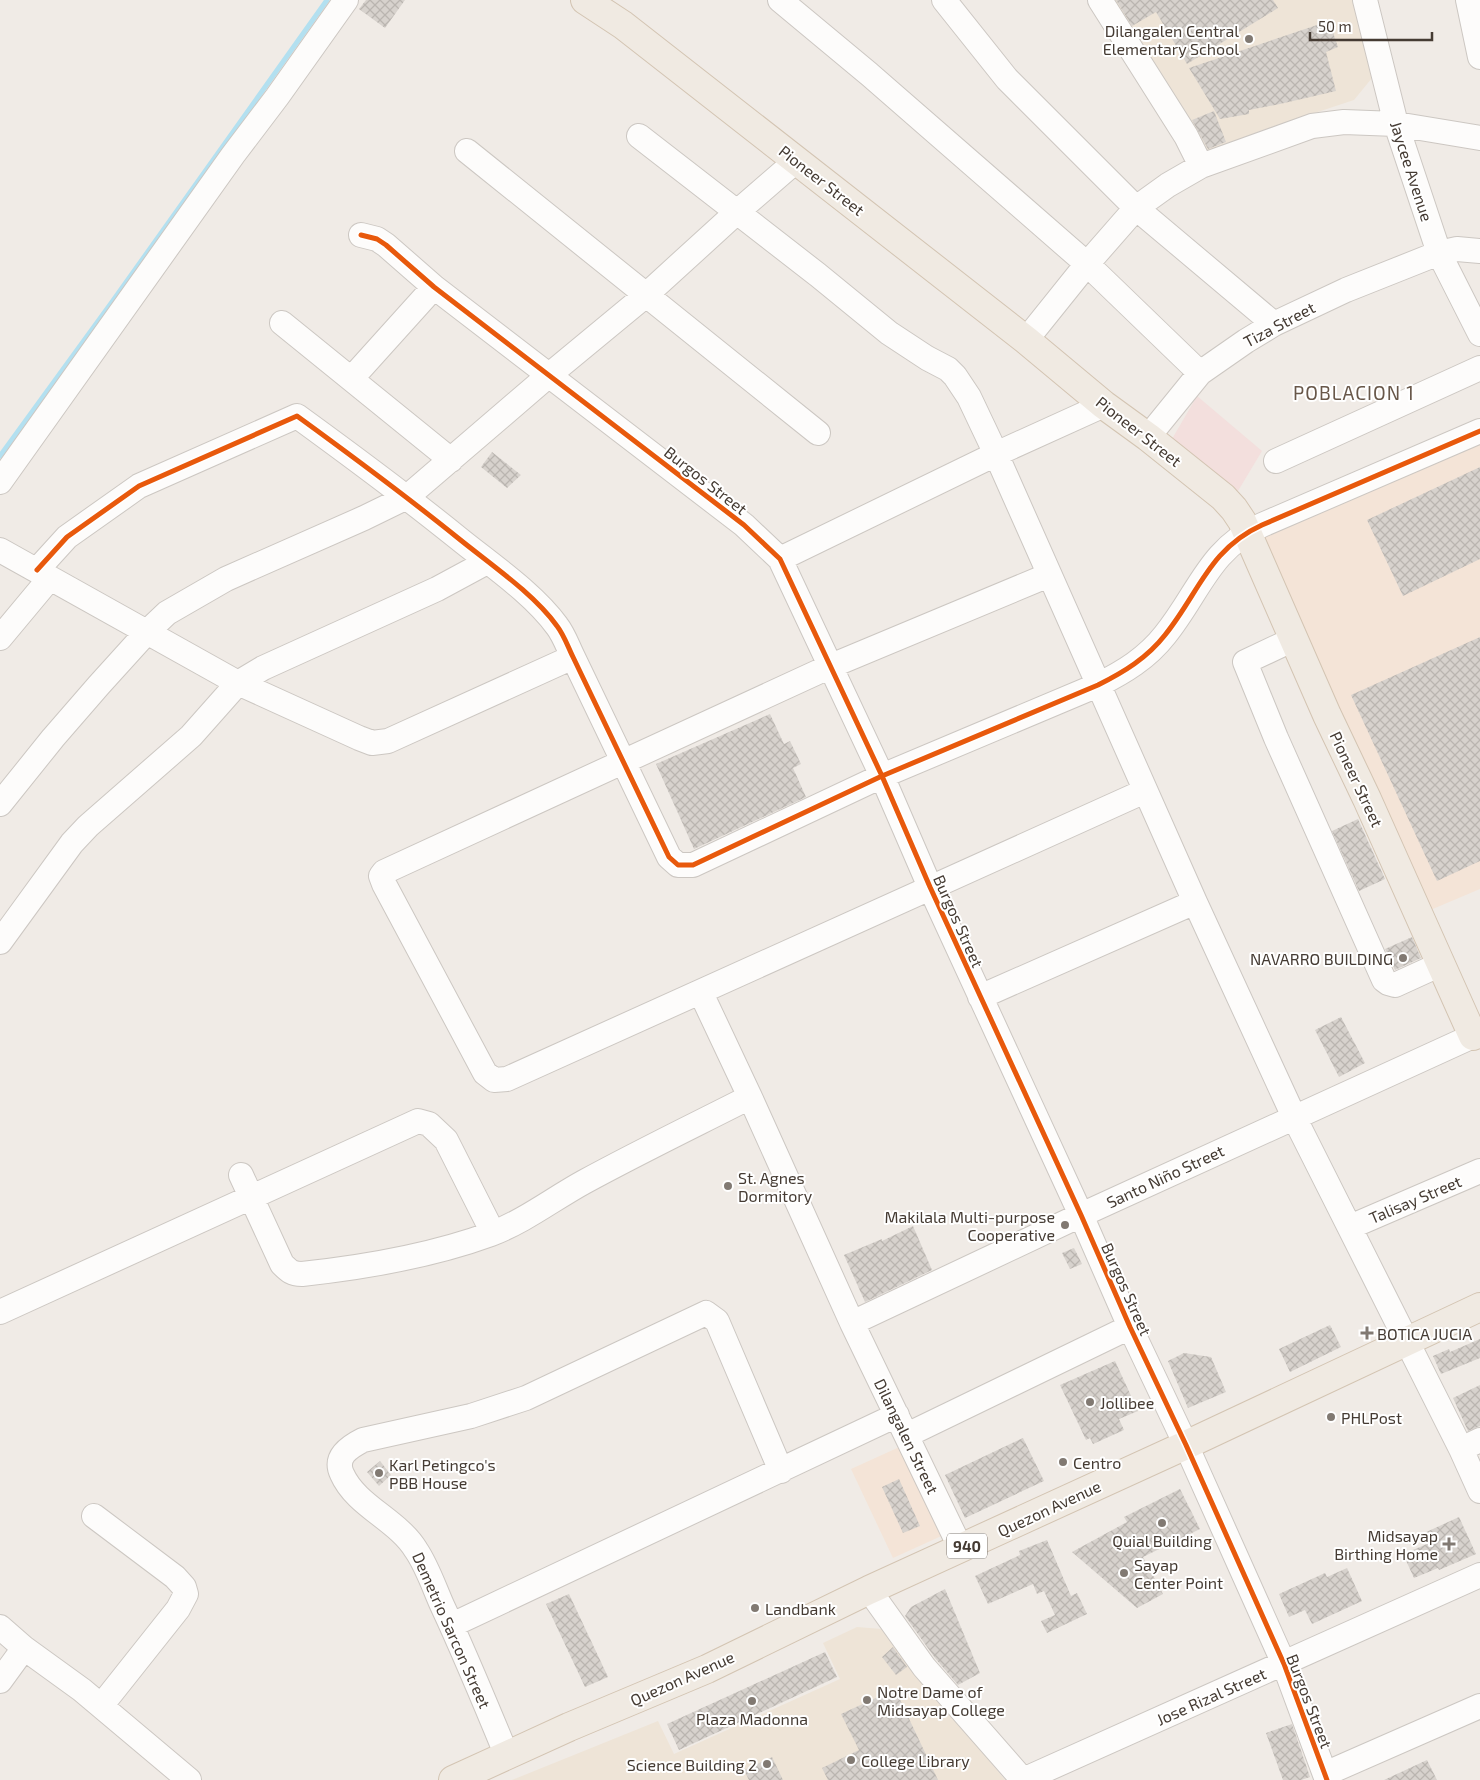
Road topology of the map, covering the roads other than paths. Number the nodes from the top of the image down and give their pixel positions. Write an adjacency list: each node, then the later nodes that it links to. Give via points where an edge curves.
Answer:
1 (346, 0): 38 (street)
2 (585, 0): 13 (main road, Pioneer Street, via 623,25)
3 (780, 0): 20 (street)
4 (944, 0): 15 (street, via 1007,79)
5 (1100, 0): 14 (street, via 1186,136)
6 (1365, 0): 9 (street, Jaycee Avenue)
7 (1468, 0): 8 (street)
8 (1480, 57)
9 (1396, 124): 11 (street); 14 (street, via 1344,122 1312,126); 19 (street, Jaycee Avenue)
10 (639, 136): 16 (street)
11 (1480, 138)
12 (467, 152): 22 (street)
13 (796, 160): 16 (street); 26 (main road, Pioneer Street)
14 (1201, 166): 15 (street)
15 (1136, 208): 20 (street); 24 (street)
16 (737, 212): 22 (street); 35 (street, via 889,333 955,376 969,396)
17 (361, 235): 21 (street, Burgos Street, via 386,245)
18 (1480, 251): 19 (street, Tiza Street, via 1458,249)
19 (1439, 253): 24 (street, Tiza Street, via 1346,290); 25 (street, Jaycee Avenue)
20 (1087, 264): 26 (street); 28 (street)
21 (434, 287): 29 (street, Burgos Street); 30 (street)
22 (646, 295): 29 (street); 33 (street)
23 (282, 323): 30 (street)
24 (1274, 324): 28 (street, Tiza Street)
25 (1480, 334)
26 (1026, 340): 31 (main road, Pioneer Street)
27 (1480, 368): 37 (street)
28 (1200, 374): 34 (street, Tiza Street)
29 (548, 376): 36 (street); 42 (street, Burgos Street, via 730,514)
30 (352, 378): 36 (street)
31 (1104, 405): 34 (main road, Pioneer Street); 35 (street)
32 (1480, 430): 40 (street)
33 (818, 432)
34 (1148, 436): 40 (main road, Pioneer Street, via 1223,497 1242,520)
35 (996, 454): 42 (street); 45 (street)
36 (451, 460): 39 (street)
37 (1276, 462)
38 (0, 482)
39 (408, 497): 43 (street); 44 (street, via 297,416 139,486 67,537); 46 (street, via 226,579 167,613)
40 (1247, 532): 48 (main road, Pioneer Street); 52 (street, via 1216,559 1166,635 1150,652 1134,666)
41 (0, 550): 44 (street)
42 (780, 559): 50 (street, Burgos Street)
43 (487, 562): 49 (street, via 548,615 559,628); 51 (street, via 437,589 263,668)
44 (44, 574): 46 (street); 47 (street)
45 (1049, 575): 50 (street); 52 (street)
46 (147, 632): 51 (street); 56 (street, via 59,730)
47 (0, 638)
48 (1294, 639): 60 (main road, Pioneer Street); 60 (street, via 1245,662 1384,980 1395,985)
49 (573, 657): 51 (street, via 388,742 359,738); 53 (street)
50 (830, 666): 53 (street); 54 (street, Burgos Street)
51 (238, 683): 59 (street, via 203,724 72,843)
52 (1098, 685): 54 (street); 55 (street)
53 (624, 762): 54 (street, via 669,857 678,865 692,865); 61 (street, via 381,876 485,1073 494,1080 507,1079)
54 (882, 776): 57 (street, Burgos Street)
55 (1145, 791): 57 (street); 58 (street)
56 (0, 804)
57 (930, 887): 61 (street); 62 (street, Burgos Street)
58 (1194, 902): 62 (street); 65 (street)
59 (0, 942)
60 (1440, 964): 63 (main road, Pioneer Street)
61 (701, 993): 64 (street, Dilangalen Street)
62 (980, 997): 69 (street, Burgos Street)
63 (1476, 1034): 65 (street, Santo Niño Street)
64 (750, 1097): 71 (street, via 584,1182); 74 (street, Dilangalen Street)
65 (1294, 1117): 69 (street, Santo Niño Street); 70 (street)
66 (1480, 1171): 70 (street, Talisay Street)
67 (241, 1175): 68 (street)
68 (251, 1198): 71 (street, via 282,1264 293,1274 362,1267 450,1248); 71 (street, via 418,1121 429,1124 446,1140); 73 (street)
69 (1081, 1215): 74 (street, Santo Niño Street); 75 (street, Burgos Street)
70 (1350, 1228): 76 (street)
71 (493, 1233)
72 (1480, 1307): 76 (main road, Quezon Avenue / 940)
73 (0, 1312)
74 (852, 1323): 77 (street, Dilangalen Street)
75 (1130, 1327): 77 (street); 78 (street, Burgos Street)
76 (1406, 1341): 78 (main road, Quezon Avenue / 940); 79 (street)
77 (902, 1425): 80 (street); 83 (street, Dilangalen Street)
78 (1186, 1445): 83 (main road, Quezon Avenue / 940); 89 (street, Burgos Street)
79 (1470, 1445): 81 (street)
80 (782, 1471): 86 (street); 86 (street, Demetrio Sarcon Street, via 718,1322 706,1313 526,1398 471,1416 363,1440 342,1455 341,1473 350,1488 412,1543)
81 (1480, 1491)
82 (94, 1516): 91 (street, via 175,1577 186,1594 178,1609)
83 (961, 1548): 85 (main road, Quezon Avenue / 940)
84 (1480, 1575): 89 (street, Jose Rizal Street)
85 (870, 1590): 93 (main road, Quezon Avenue / 940, via 706,1669); 97 (street, via 924,1667)
86 (452, 1625): 93 (street, Demetrio Sarcon Street)
87 (0, 1626): 88 (street)
88 (24, 1648): 90 (street); 91 (street)
89 (1284, 1664): 94 (street, Burgos Street); 97 (street, Jose Rizal Street)
90 (0, 1681)
91 (101, 1706): 95 (street)
92 (1480, 1706): 94 (street)
93 (508, 1756): 96 (main road, Quezon Avenue / 940)
94 (1326, 1777)
95 (189, 1780)
96 (453, 1780)
97 (1023, 1780)

